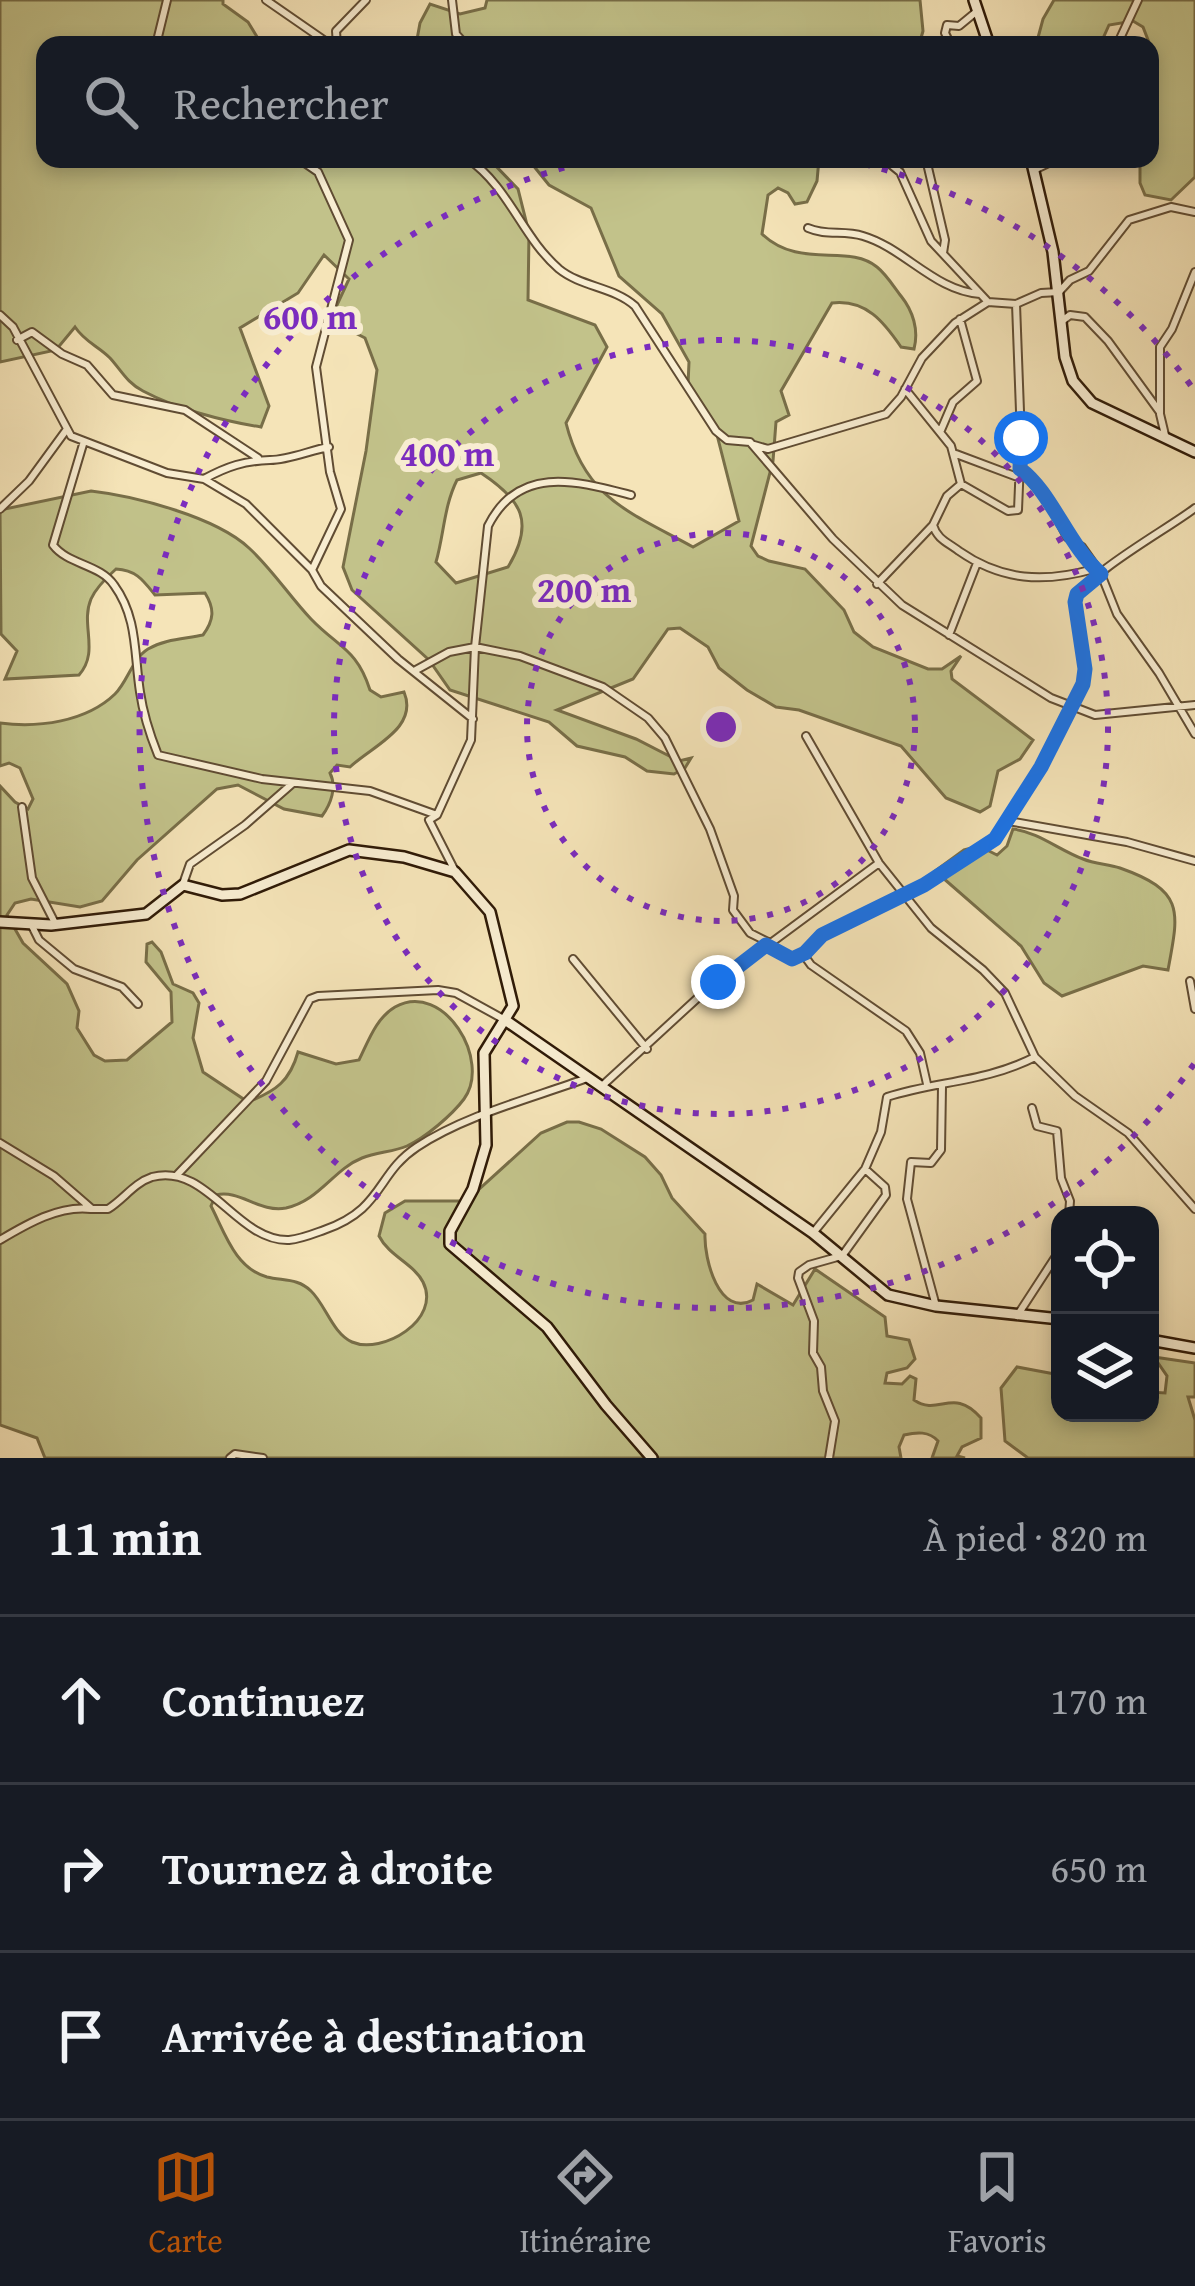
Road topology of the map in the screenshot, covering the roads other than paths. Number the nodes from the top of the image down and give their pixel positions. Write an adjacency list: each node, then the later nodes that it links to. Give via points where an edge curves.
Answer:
1 (167, 0): 7 (street)
2 (366, 0): 9 (street)
3 (452, 0): 10 (street)
4 (1138, 0): 13 (street)
5 (269, 1): 8 (street)
6 (975, 6): 11 (street, via 959,26 947,25); 12 (street)
7 (158, 36)
8 (321, 36)
9 (335, 36)
10 (457, 36)
11 (946, 36)
12 (986, 36)
13 (1121, 36)
14 (312, 168): 40 (street, via 350,240 316,367)
15 (480, 168): 20 (street)
16 (488, 168): 20 (street)
17 (895, 168): 23 (street)
18 (928, 168): 23 (street)
19 (1033, 168): 25 (street)
20 (490, 176): 39 (street, via 554,265 635,306 716,431)
21 (1195, 212): 25 (street, via 1171,207 1130,220 1093,268)
22 (808, 228): 26 (street, via 864,236)
23 (943, 253): 26 (street)
24 (1195, 272): 34 (street, via 1160,347)
25 (1059, 292): 28 (street); 31 (street)
26 (980, 294): 27 (street)
27 (988, 302): 28 (street); 30 (street)
28 (1016, 304): 44 (street)
29 (0, 315): 32 (street)
30 (960, 319): 33 (street); 36 (street, via 977,381 953,402)
31 (1062, 321): 34 (street, via 1085,317); 37 (street, via 1080,392)
32 (16, 340): 35 (street); 43 (street, via 32,332 87,365 113,395 185,410)
33 (905, 389): 36 (street); 39 (street, via 886,414 768,448)
34 (1160, 414): 37 (street)
35 (67, 429): 38 (street); 49 (street)
36 (940, 432): 42 (street)
37 (1165, 435): 41 (street)
38 (84, 441): 45 (street); 64 (street, via 53,545 108,577 120,593 138,641 140,697 158,755)
39 (750, 442): 54 (street)
40 (329, 447): 43 (street); 52 (street, via 341,509)
41 (1195, 452)
42 (956, 453): 44 (street); 46 (street)
43 (257, 458): 45 (street)
44 (1020, 473): 46 (street, via 1014,512); 53 (street, via 1030,476)
45 (204, 479): 52 (street, via 246,504)
46 (961, 484): 50 (street)
47 (631, 495): 56 (street, via 548,480 496,510)
48 (1195, 508): 53 (street)
49 (0, 509)
50 (933, 525): 51 (street); 54 (street)
51 (977, 563): 53 (street, via 1031,580); 55 (street)
52 (312, 570): 57 (street)
53 (1097, 572): 59 (street); 60 (street, via 1075,602 1085,669)
54 (877, 584): 55 (street)
55 (949, 634): 60 (street)
56 (475, 647): 57 (street); 61 (street); 76 (street, via 583,677 648,718 710,830 734,910)
57 (413, 670): 61 (street)
58 (1195, 705): 59 (street)
59 (1179, 706): 60 (street, via 1095,715); 62 (street)
60 (1073, 707): 67 (street)
61 (473, 719): 66 (street, via 466,755)
62 (1195, 734)
63 (806, 736): 69 (street)
64 (293, 783): 66 (street, via 370,790); 71 (street, via 190,863)
65 (22, 808): 75 (street, via 32,878)
66 (437, 815): 70 (street, via 429,820)
67 (1008, 821): 68 (street); 72 (street, via 995,839)
68 (1195, 861)
69 (880, 863): 72 (street); 76 (street)
70 (455, 872): 71 (street, via 349,850 240,894); 82 (street, via 483,900 497,931 513,1006)
71 (183, 885): 75 (street, via 146,914)
72 (904, 894): 77 (street, via 822,935); 84 (street, via 1005,993)
73 (0, 922): 74 (street)
74 (32, 924): 75 (street); 80 (street, via 74,969 122,987)
75 (56, 925)
76 (768, 944): 77 (street, via 792,959); 83 (street)
77 (803, 954): 86 (street, via 906,1030)
78 (573, 958): 83 (street)
79 (1190, 981): 81 (street)
80 (138, 1004)
81 (1195, 1009)
82 (505, 1020): 85 (street); 90 (street, via 482,1062); 93 (street, via 438,990 310,999 266,1081)
83 (646, 1049): 87 (street)
84 (1034, 1057): 88 (street); 94 (street, via 1128,1133)
85 (590, 1076): 87 (street); 90 (street)
86 (926, 1084): 88 (street); 92 (street, via 887,1097)
87 (603, 1085): 97 (street)
88 (942, 1087): 101 (street, via 940,1150 931,1162 911,1162 907,1194)
89 (1031, 1108): 95 (street, via 1037,1126 1057,1131)
90 (487, 1116): 93 (street, via 417,1147 362,1212 291,1240 253,1228); 108 (street, via 481,1168 450,1244 548,1327)
91 (0, 1143): 96 (street)
92 (865, 1169): 97 (street); 99 (street, via 886,1195)
93 (176, 1176): 96 (street, via 152,1177 108,1209)
94 (1193, 1205)
95 (1070, 1206)
96 (92, 1209): 98 (street, via 33,1221)
97 (813, 1233): 99 (street)
98 (0, 1240)
99 (842, 1256): 101 (street, via 888,1295); 109 (street, via 809,1265 798,1279 835,1421)
100 (1051, 1264): 102 (street)
101 (936, 1306): 102 (street)
102 (1017, 1316): 103 (street)
103 (1051, 1318)
104 (1159, 1342): 105 (street)
105 (1195, 1348)
106 (230, 1458): 107 (street)
107 (262, 1458)
108 (652, 1458)
109 (829, 1458)

